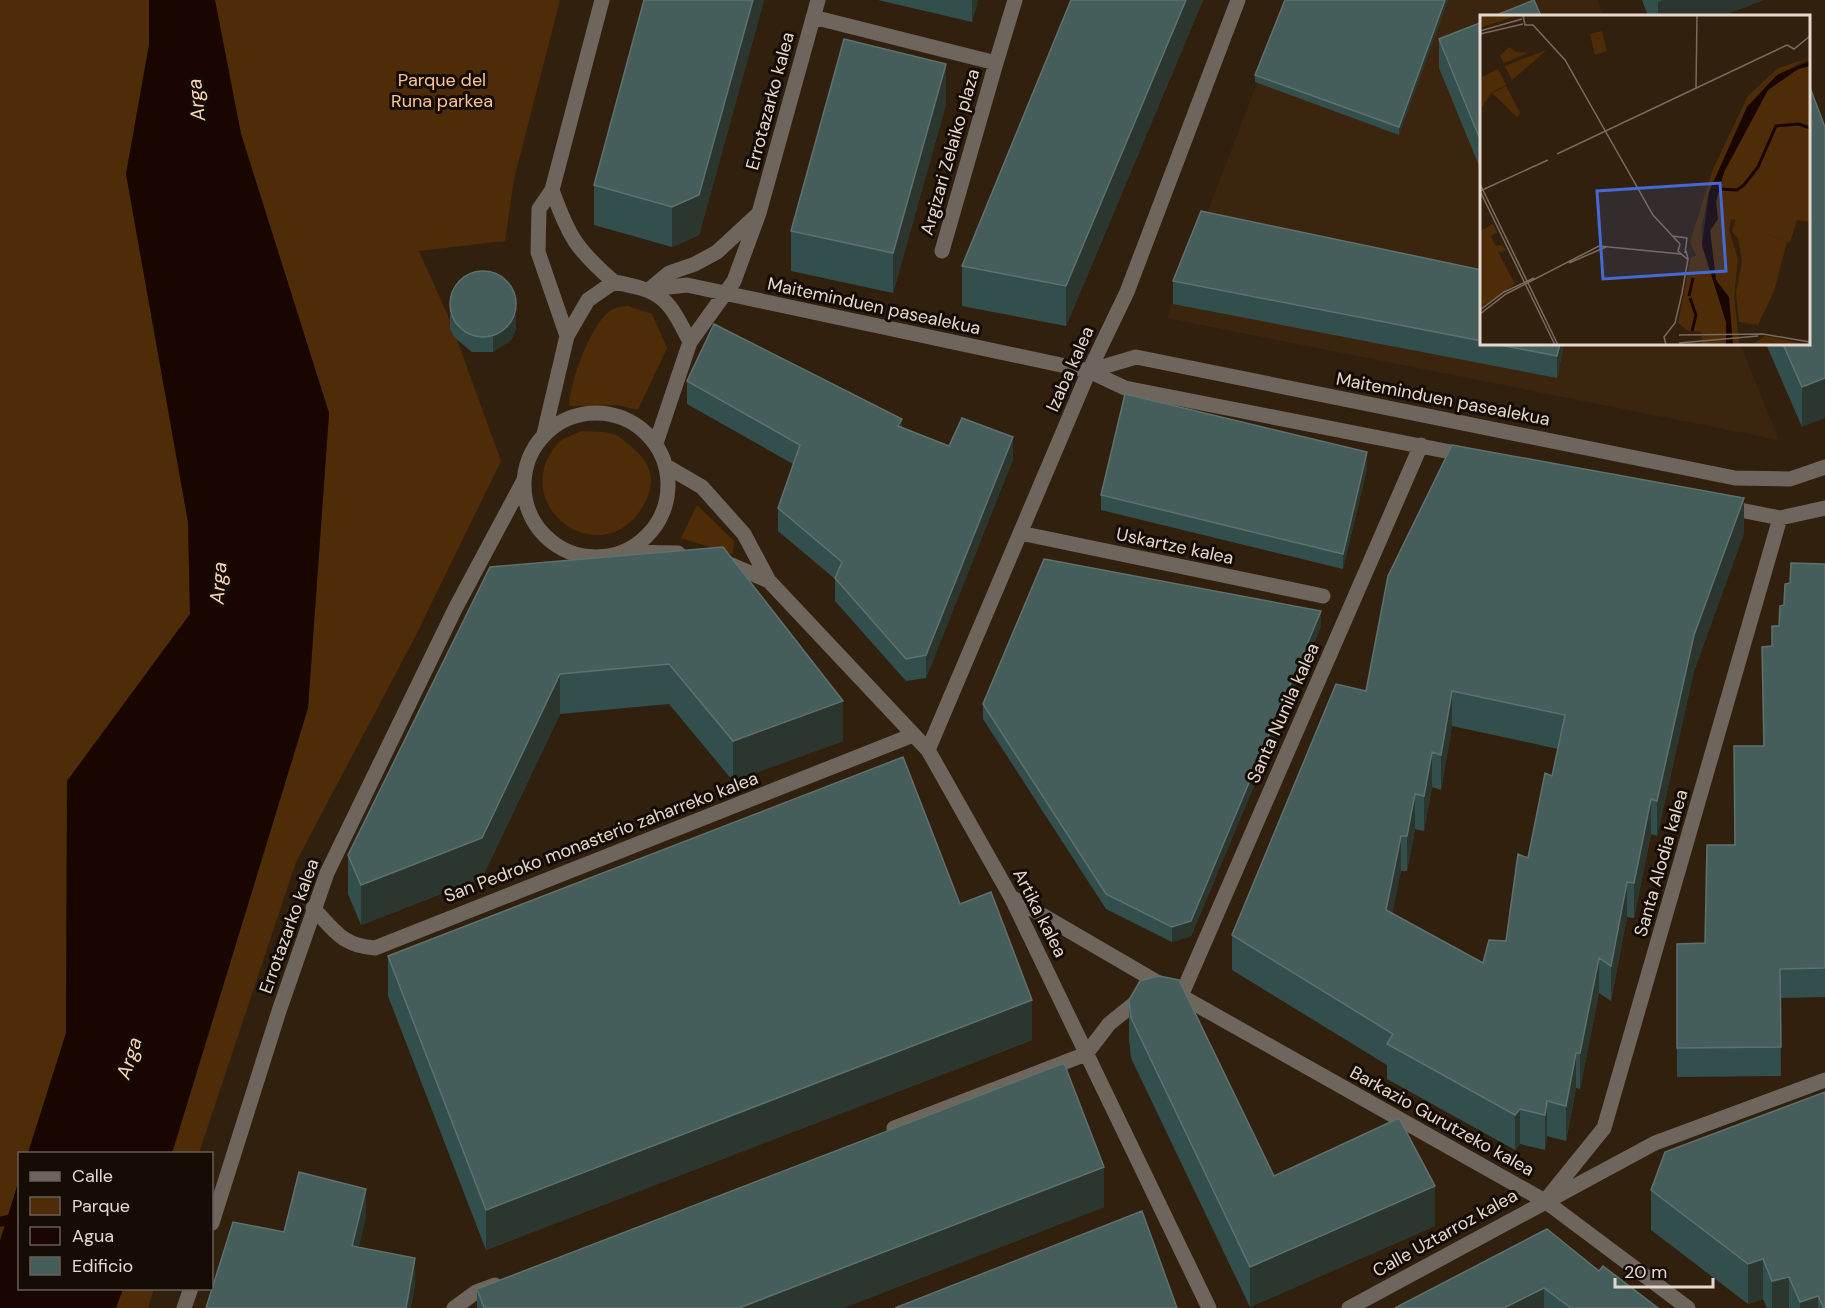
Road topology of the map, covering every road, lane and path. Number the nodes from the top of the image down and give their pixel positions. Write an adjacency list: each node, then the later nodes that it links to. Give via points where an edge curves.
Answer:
1 (602, 0): 7 (street)
2 (818, 0): 5 (street, Errotazarko kalea)
3 (1015, 0): 6 (street, Argizari Zelaiko plaza)
4 (1238, 0): 15 (street, Izaba kalea, via 1127,292)
5 (813, 17): 6 (street, Argizari Zelaiko plaza); 8 (street, Errotazarko kalea)
6 (996, 63): 9 (street, Argizari Zelaiko plaza)
7 (552, 190): 10 (street, via 567,231 586,258); 13 (street, via 539,209 538,252)
8 (759, 213): 11 (street, via 717,252 669,273); 12 (street, Errotazarko kalea, via 734,281)
9 (942, 251)
10 (614, 282): 11 (street); 13 (street, via 588,300)
11 (650, 289): 12 (street, Maiteminduen pasealekua, via 687,285); 14 (street, via 673,308)
12 (725, 294): 14 (street, Errotazarko kalea); 15 (street, Maiteminduen pasealekua)
13 (567, 336): 16 (street)
14 (690, 342): 17 (street, Errotazarko kalea)
15 (1089, 371): 18 (street, Maiteminduen pasealekua, via 1125,388); 21 (street, Maiteminduen pasealekua, via 1136,357 1735,478 1790,479); 26 (street, Izaba kalea)
16 (544, 434): 17 (street, via 565,419 590,412 615,415 638,425); 22 (street, via 530,455)
17 (656, 443): 20 (street)
18 (1421, 445): 19 (street, Maiteminduen pasealekua); 39 (street, Santa Nunila kalea)
19 (1479, 457)
20 (666, 466): 27 (street, via 669,492 661,516 646,537); 30 (street, Artika kalea, via 702,487 744,534)
21 (1825, 467)
22 (524, 480): 28 (street, via 527,505 538,528 558,546); 32 (street, Errotazarko kalea)
23 (1711, 504): 25 (street)
24 (1825, 508): 25 (street)
25 (1780, 518): 43 (street, Santa Alodia kalea, via 1605,1128)
26 (1020, 533): 33 (street, Uskartze kalea); 35 (street, Izaba kalea)
27 (624, 552): 28 (street, via 603,557); 30 (street, Artika kalea, via 698,554)
28 (582, 555): 29 (street)
29 (559, 561)
30 (769, 581): 34 (street, Artika kalea)
31 (483, 584): 32 (street)
32 (466, 591): 37 (street, Errotazarko kalea)
33 (1323, 596)
34 (913, 735): 35 (street, Artika kalea); 37 (street, San Pedroko monasterio zaharreko kalea, via 375,948 356,947)
35 (928, 750): 36 (street, Artika kalea)
36 (1011, 897): 38 (street, Barkazio Gurutzeko kalea); 40 (street, Artika kalea)
37 (313, 908): 44 (street, Errotazarko kalea)
38 (1165, 987): 39 (street, Barkazio Gurutzeko kalea); 40 (street, via 1140,996 1109,1024)
39 (1180, 996): 43 (street, Barkazio Gurutzeko kalea)
40 (1086, 1054): 42 (street); 49 (street, Artika kalea)
41 (1825, 1080): 43 (street, Calle Uztarroz kalea, via 1655,1143)
42 (879, 1134)
43 (1545, 1201): 50 (street, Calle Uztarroz kalea); 51 (street, Barkazio Gurutzeko kalea)
44 (213, 1220)
45 (504, 1281): 48 (street, via 476,1292)
46 (190, 1290): 47 (street)
47 (184, 1308)
48 (454, 1308)
49 (1209, 1308)
50 (1349, 1308)
51 (1688, 1308)

